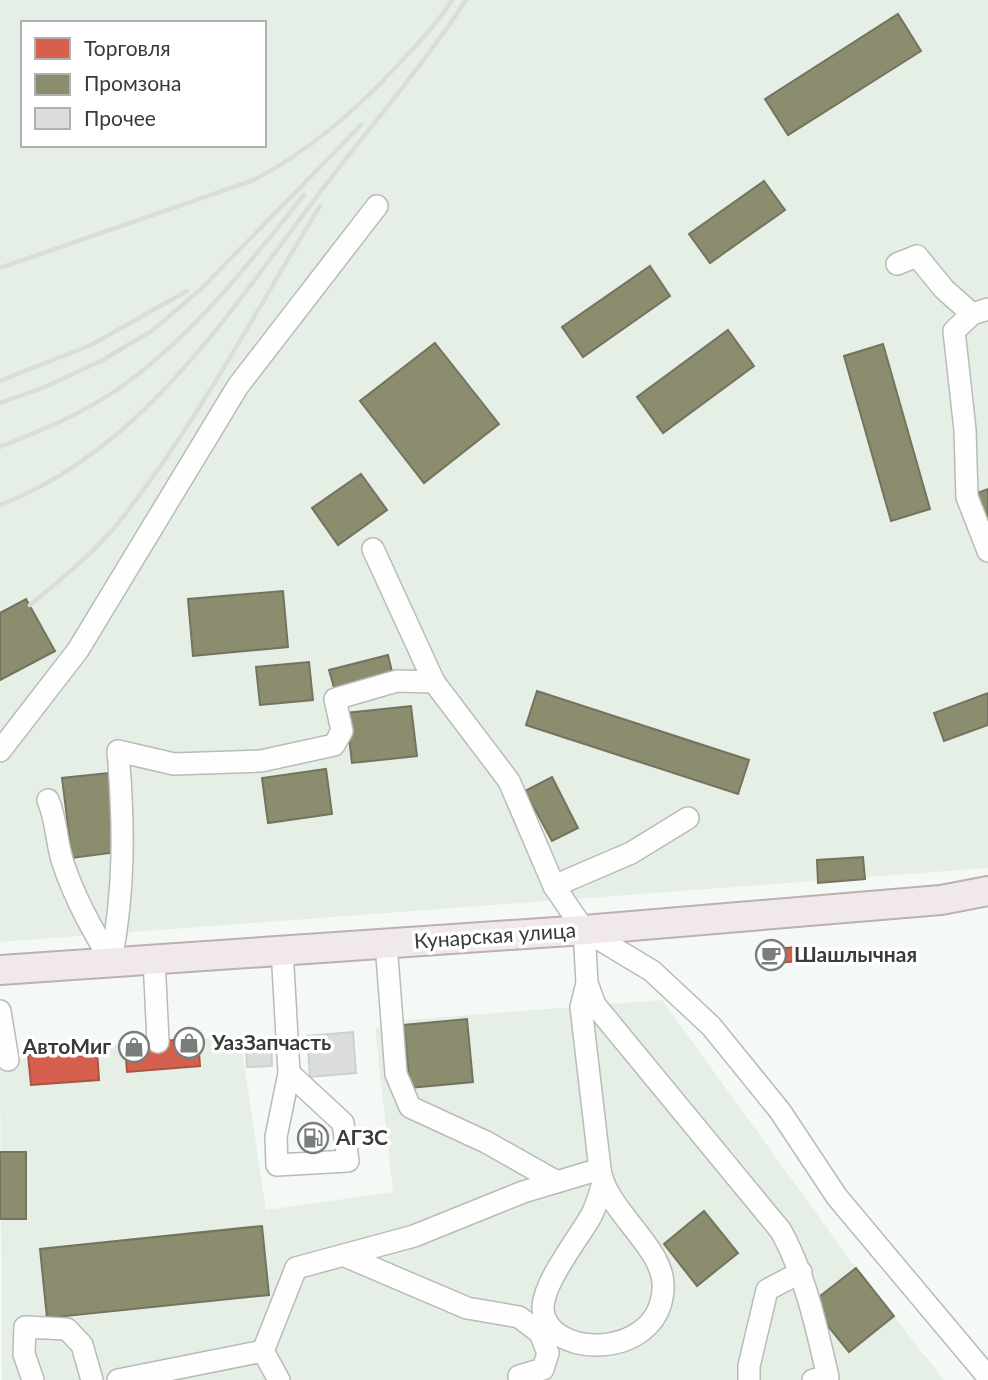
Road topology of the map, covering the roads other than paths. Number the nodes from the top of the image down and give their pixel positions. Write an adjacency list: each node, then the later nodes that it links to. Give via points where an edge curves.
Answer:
1 (377, 206): 7 (street, via 238,386 78,650)
2 (897, 264): 3 (street, via 917,256 944,289)
3 (980, 311): 5 (street, via 954,331 967,497)
4 (373, 548): 6 (street)
5 (988, 550)
6 (434, 682): 10 (street, via 509,781); 16 (street, via 397,681 335,699 342,731 334,745 261,761 174,764 118,751 125,836 120,914)
7 (0, 751)
8 (48, 800): 16 (street, via 80,909)
9 (688, 818): 10 (street, via 631,853)
10 (554, 886): 12 (street)
11 (988, 891): 12 (main road, Кунарская улица, via 941,900)
12 (584, 930): 13 (main road, Кунарская улица); 18 (street); 30 (street, via 652,971 711,1026 780,1111 837,1197)
13 (386, 943): 14 (main road, Кунарская улица); 24 (street, via 396,1074 410,1107)
14 (282, 949): 15 (main road, Кунарская улица); 22 (street)
15 (154, 958): 16 (main road, Кунарская улица); 20 (street)
16 (111, 961): 17 (main road, Кунарская улица)
17 (0, 970)
18 (587, 983): 23 (street, via 581,1007); 26 (street, via 596,1005 781,1231)
19 (0, 1011): 21 (street)
20 (158, 1042)
21 (8, 1060)
22 (289, 1073): 22 (street, via 276,1137 277,1165 348,1161 344,1123)
23 (601, 1178): 24 (street); 27 (street, via 592,1214 548,1290); 27 (street, via 660,1273 664,1288 659,1306 642,1334 623,1343 578,1343)
24 (557, 1182): 25 (street, via 414,1236)
25 (345, 1256): 27 (street, via 467,1308); 28 (street, via 296,1268)
26 (801, 1272): 35 (street, via 767,1290 749,1366); 36 (street, via 828,1377)
27 (543, 1321): 29 (street, via 548,1353 543,1369)
28 (262, 1350): 33 (street); 34 (street)
29 (519, 1376)
30 (988, 1377)
31 (32, 1380): 32 (street, via 23,1354 25,1327 67,1329 82,1345)
32 (92, 1380)
33 (118, 1380)
34 (279, 1380)
35 (750, 1380)
36 (813, 1380)

